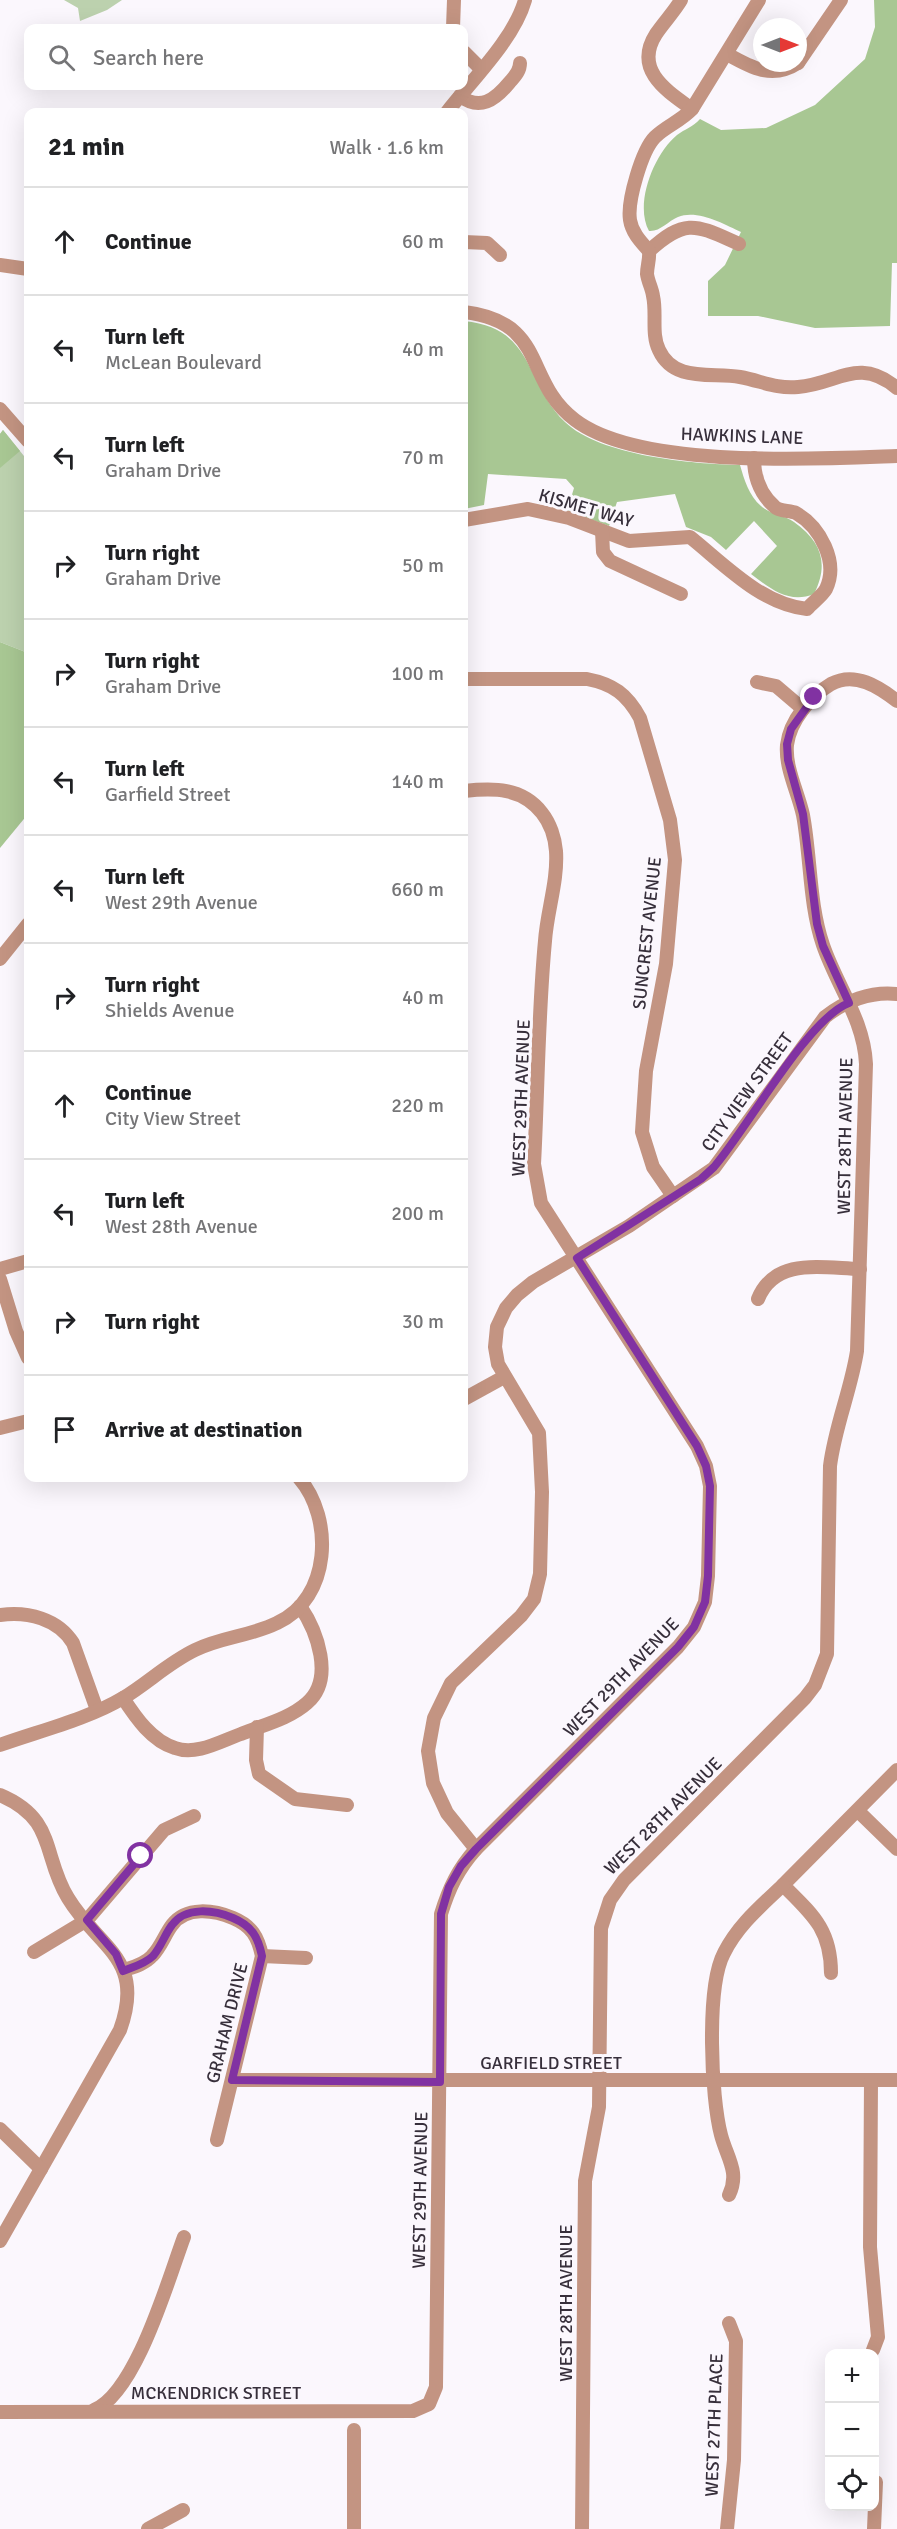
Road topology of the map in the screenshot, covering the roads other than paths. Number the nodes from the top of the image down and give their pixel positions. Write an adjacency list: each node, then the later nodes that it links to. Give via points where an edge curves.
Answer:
1 (454, 0): 6 (street)
2 (525, 0): 12 (street, via 510,31)
3 (681, 0): 17 (street, via 654,39 650,58 660,86)
4 (759, 0): 8 (street)
5 (841, 0): 7 (street)
6 (453, 24)
7 (807, 50)
8 (727, 54): 11 (street); 17 (street)
9 (468, 56): 12 (street)
10 (520, 63): 15 (street, via 520,70 494,99 475,103)
11 (753, 68)
12 (481, 69): 13 (street)
13 (468, 86)
14 (465, 90): 15 (street)
15 (460, 96): 16 (street)
16 (450, 108)
17 (692, 109): 20 (street, via 652,140 638,175 629,216 635,234)
18 (468, 242): 21 (street, via 487,243)
19 (739, 244): 20 (street, via 705,229 686,227 666,235)
20 (649, 251): 25 (street, via 647,276 654,296 658,348 673,367 694,375 748,378 773,388 801,387 845,373 866,372)
21 (500, 255)
22 (0, 265): 23 (street)
23 (24, 268)
24 (468, 313): 29 (street, HAWKINS LANE, via 493,318 515,331 534,355 555,399 585,427 611,438 666,451)
25 (897, 388)
26 (0, 409): 27 (street)
27 (24, 436)
28 (897, 456): 29 (street, HAWKINS LANE)
29 (754, 458): 31 (street, KISMET WAY, via 754,473 763,493 776,508 796,513 826,545 830,563 826,588 807,609 786,607 758,591 690,537 629,541)
30 (468, 519): 31 (street, KISMET WAY, via 528,510 568,518)
31 (602, 531): 32 (street, via 603,552 610,561)
32 (681, 594)
33 (468, 679): 42 (street, SUNCREST AVENUE, via 605,682 632,702 640,718 670,820 675,860 665,974 646,1071 642,1132 653,1167)
34 (757, 682): 36 (street, via 776,686)
35 (897, 701): 36 (street, via 876,685 847,680 825,687)
36 (803, 709): 41 (street, WEST 28TH AVENUE, via 791,729 788,760 803,814 817,924)
37 (468, 790): 43 (street, WEST 29TH AVENUE, via 502,789 530,800 543,814 554,839 556,869 544,942 534,1164 541,1203)
38 (24, 929): 39 (street)
39 (0, 959)
40 (897, 994): 41 (street, CITY VIEW STREET, via 875,994)
41 (849, 1003): 42 (street, CITY VIEW STREET, via 838,1007 814,1030 714,1167); 46 (street, WEST 28TH AVENUE, via 860,1028 866,1064)
42 (673, 1197): 43 (street, CITY VIEW STREET)
43 (577, 1258): 50 (street, CITY VIEW STREET, via 532,1282 506,1308 497,1327 495,1347); 66 (street, WEST 29TH AVENUE, via 706,1466 710,1486 705,1602 694,1627 678,1647)
44 (24, 1262): 45 (street)
45 (0, 1269)
46 (860, 1269): 48 (street, via 791,1269 766,1282); 76 (street, WEST 28TH AVENUE, via 854,1373 830,1466 828,1636 822,1671 794,1710 624,1880 610,1900 600,1946)
47 (0, 1279): 49 (street)
48 (758, 1299)
49 (24, 1349)
50 (504, 1377): 51 (street); 66 (street, CITY VIEW STREET, via 539,1433 540,1574 534,1599 521,1616 451,1683 434,1718 428,1751 432,1783 447,1813)
51 (468, 1396)
52 (24, 1422): 53 (street)
53 (0, 1428)
54 (302, 1482): 55 (street, via 314,1499 323,1534 319,1567)
55 (300, 1606): 57 (street, via 279,1623 196,1650 161,1669); 59 (street, via 322,1661 320,1683 309,1702 291,1714)
56 (0, 1615): 58 (street, via 48,1620 67,1633)
57 (123, 1698): 58 (street); 59 (street, via 158,1739 178,1750 204,1748)
58 (97, 1710): 60 (street)
59 (257, 1727): 63 (street, via 259,1774 295,1799)
60 (0, 1746)
61 (897, 1770): 64 (street)
62 (0, 1795): 69 (street, via 38,1823 63,1889)
63 (347, 1805)
64 (858, 1811): 67 (street); 68 (street)
65 (194, 1815): 69 (street, via 165,1830)
66 (476, 1849): 79 (street, WEST 29TH AVENUE, via 449,1887 441,1914)
67 (897, 1849)
68 (783, 1885): 74 (street, via 820,1923 831,1950); 80 (street, via 743,1923 722,1956 714,1998)
69 (87, 1920): 70 (street); 73 (street, via 116,1954)
70 (34, 1952)
71 (262, 1956): 72 (street); 73 (street, GRAHAM DRIVE, via 251,1928 225,1915 196,1911 174,1922 152,1958); 75 (street, GRAHAM DRIVE)
72 (306, 1958)
73 (123, 1971): 83 (street, via 127,2007 120,2030)
74 (831, 1973)
75 (232, 2080): 79 (street, GARFIELD STREET); 82 (street, GRAHAM DRIVE)
76 (599, 2080): 79 (street, GARFIELD STREET); 80 (street, GARFIELD STREET); 97 (street, WEST 28TH AVENUE, via 597,2121 585,2181)
77 (897, 2080): 78 (street, GARFIELD STREET)
78 (871, 2081): 80 (street, GARFIELD STREET); 88 (street, via 871,2258 878,2337)
79 (440, 2082): 89 (street, WEST 29TH AVENUE, via 436,2387)
80 (714, 2082): 84 (street, via 721,2137 734,2173)
81 (0, 2129): 83 (street)
82 (217, 2140)
83 (41, 2169): 86 (street)
84 (729, 2195)
85 (184, 2237): 90 (street, via 134,2365 111,2400)
86 (0, 2241)
87 (729, 2323): 98 (street, WEST 27TH PLACE, via 736,2341 734,2460)
88 (873, 2349)
89 (429, 2404): 90 (street, MCKENDRICK STREET, via 413,2411)
90 (92, 2411): 91 (street, MCKENDRICK STREET)
91 (0, 2412)
92 (354, 2430): 96 (street)
93 (183, 2510): 95 (street)
94 (875, 2511): 99 (street)
95 (148, 2529)
96 (354, 2529)
97 (582, 2529)
98 (727, 2529)
99 (874, 2529)

